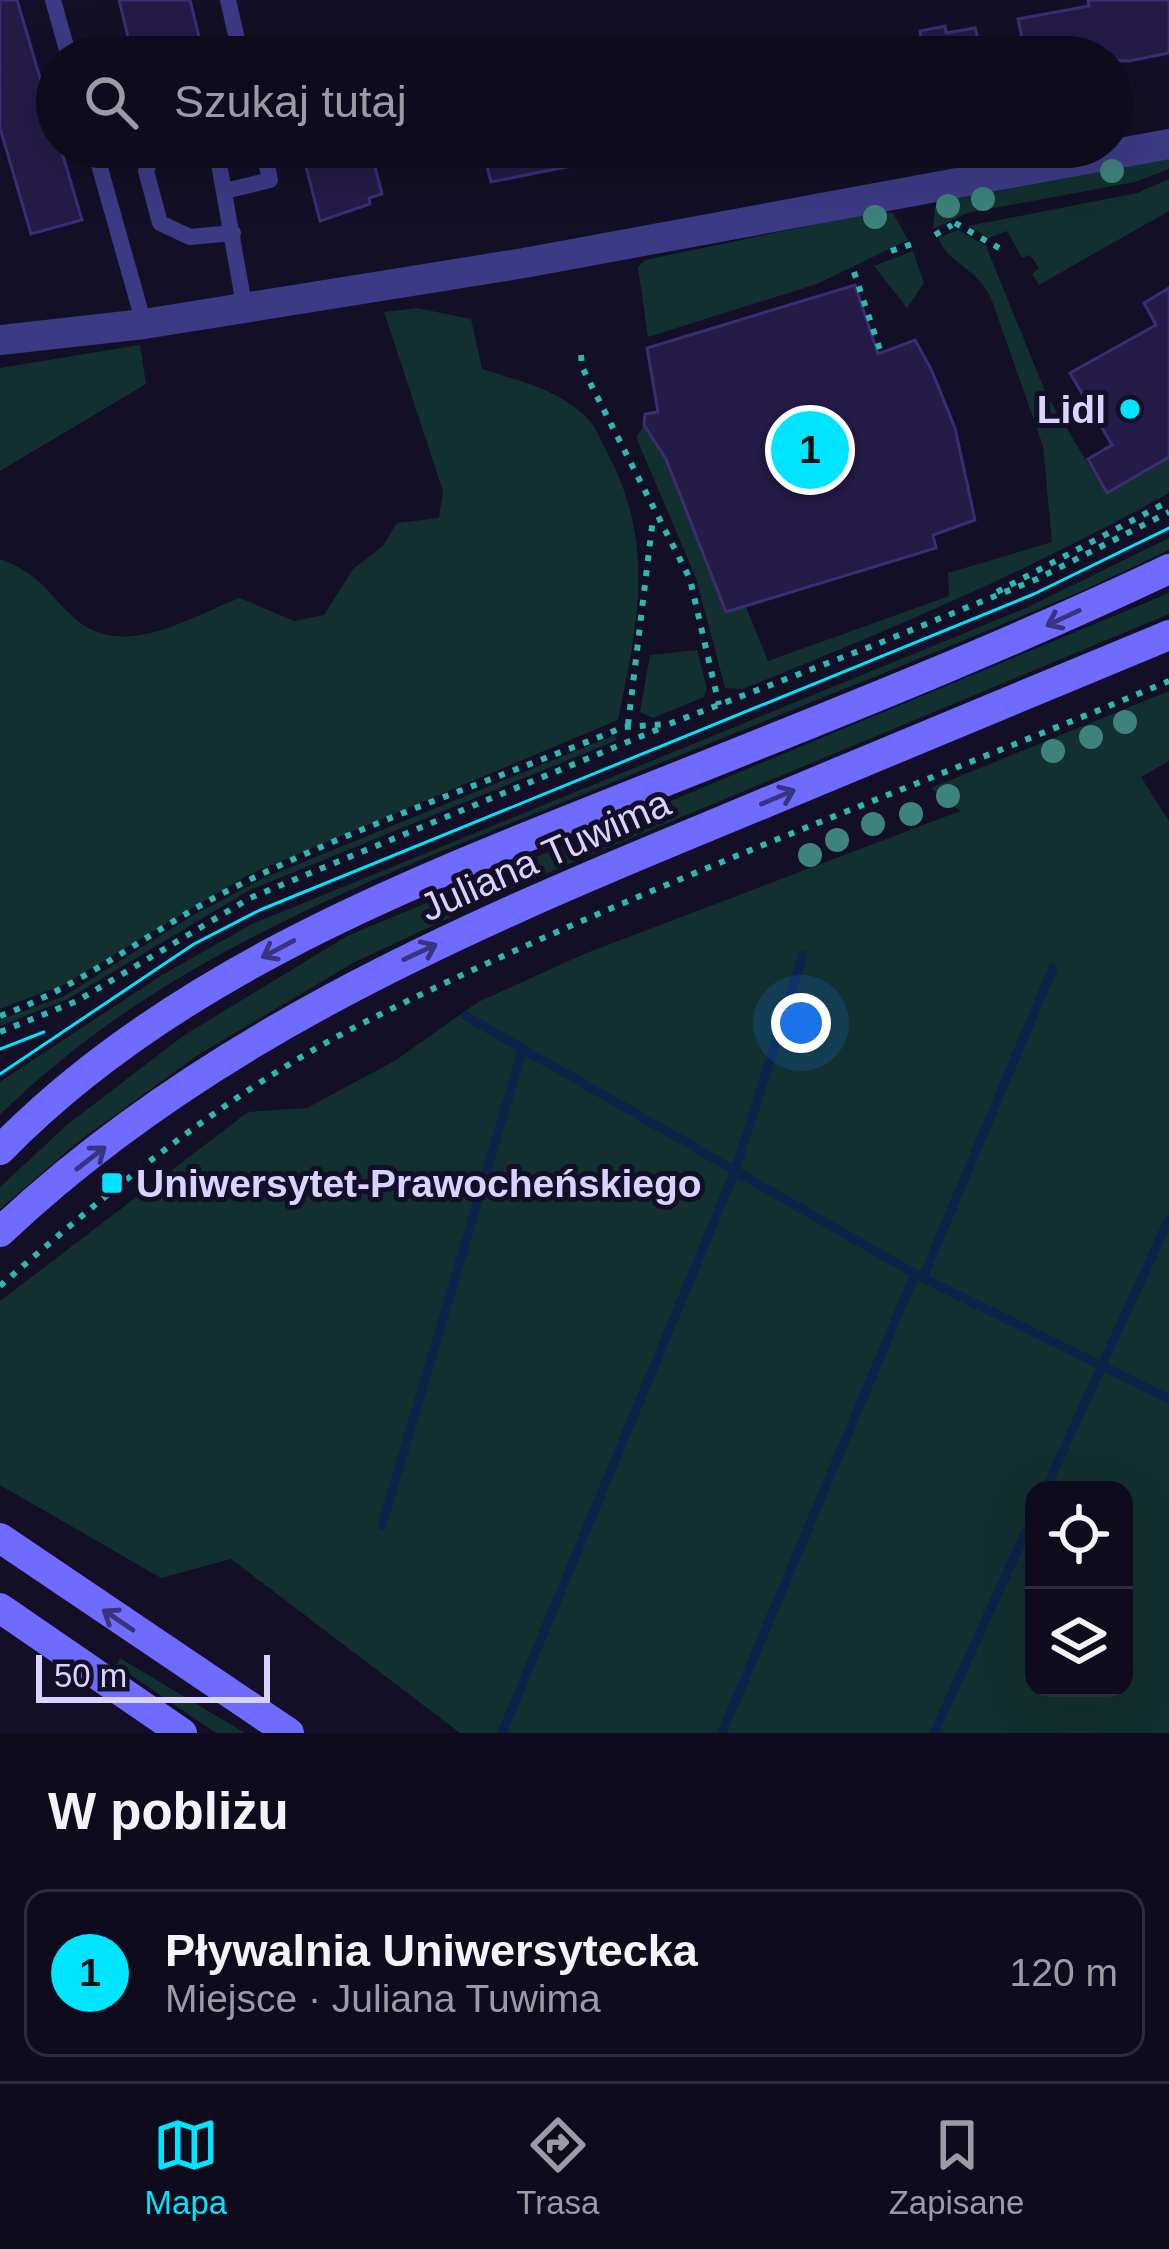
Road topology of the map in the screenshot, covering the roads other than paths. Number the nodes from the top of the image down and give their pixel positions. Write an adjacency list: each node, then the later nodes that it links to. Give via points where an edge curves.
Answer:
1 (52, 0): 3 (lane)
2 (228, 0): 4 (lane)
3 (63, 36)
4 (237, 36)
5 (1169, 144): 6 (street)
6 (1133, 151)
7 (100, 168): 15 (lane)
8 (147, 168): 13 (lane, via 160,223 190,237)
9 (220, 168): 12 (lane)
10 (267, 168): 12 (lane, via 270,180)
11 (1039, 168): 14 (street)
12 (225, 191): 13 (lane)
13 (232, 232): 14 (lane)
14 (244, 305): 15 (street)
15 (144, 324): 16 (street)
16 (0, 340)
17 (1169, 568): 19 (main road, Juliana Tuwima, one-way to 19, via 1052,624 492,849 273,951 187,1000)
18 (1169, 634): 20 (main road, Juliana Tuwima, one-way to 18, via 186,1083 362,978)
19 (0, 1150)
20 (0, 1232)
21 (0, 1538): 24 (main road, one-way to 21)
22 (0, 1608): 23 (main road)
23 (182, 1733)
24 (289, 1733)

